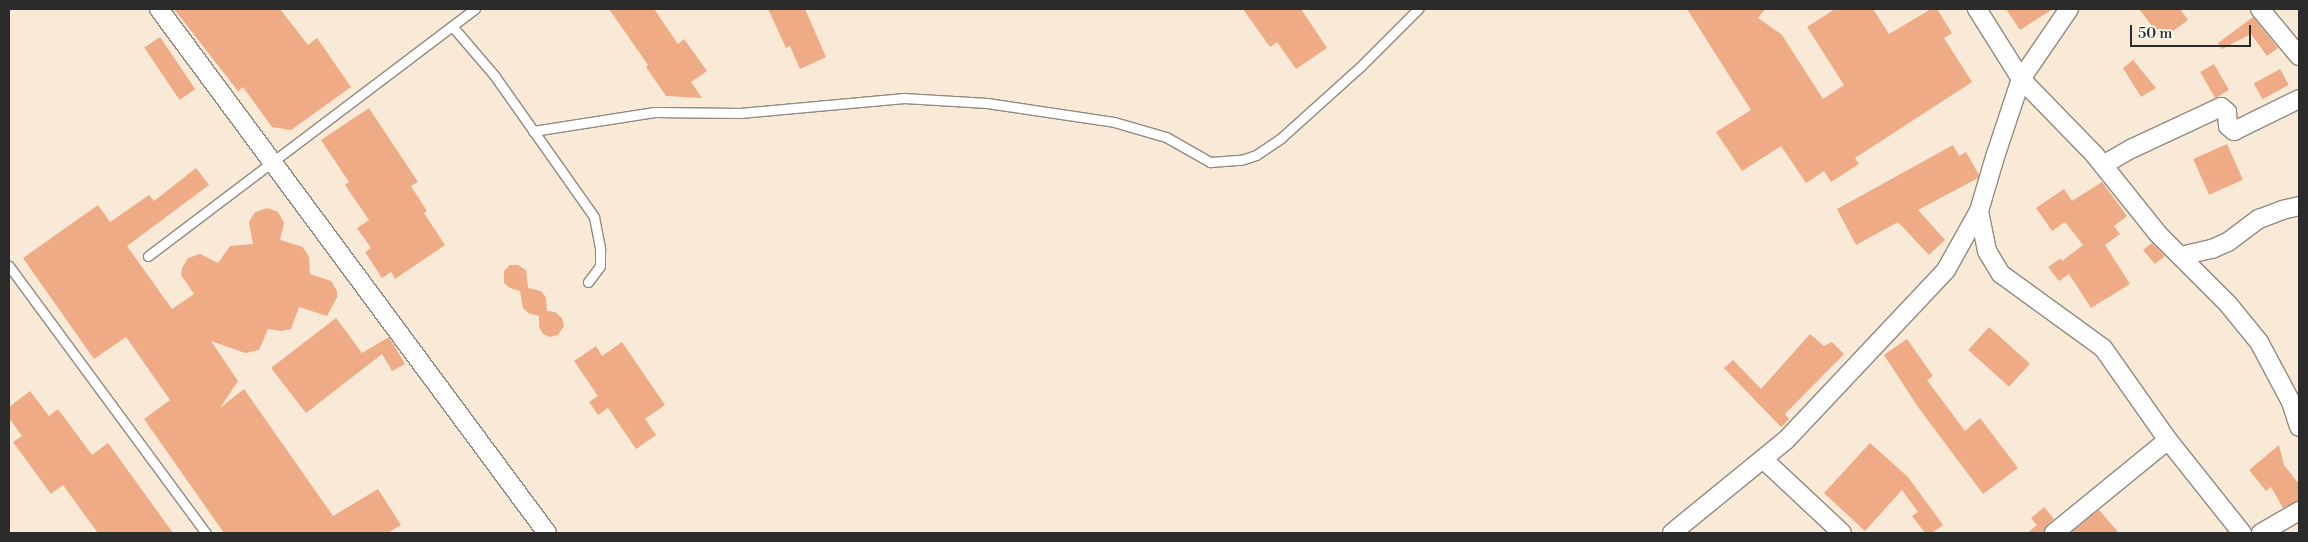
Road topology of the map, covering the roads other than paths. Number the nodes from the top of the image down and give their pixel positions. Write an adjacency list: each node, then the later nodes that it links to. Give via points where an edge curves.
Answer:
1 (159, 9): 12 (street)
2 (475, 9): 7 (lane)
3 (1418, 9): 11 (lane, via 1281,138 1256,155 1241,160 1210,162 1166,137 1114,122 987,104 904,98 740,113 656,112)
4 (1977, 9): 9 (street)
5 (2069, 9): 9 (street)
6 (2260, 9): 8 (street)
7 (452, 26): 11 (lane, via 494,75); 12 (lane)
8 (2299, 56)
9 (2022, 79): 13 (street); 15 (street)
10 (2299, 99): 13 (street, via 2234,131 2228,126 2227,112 2221,107)
11 (533, 131): 19 (lane, via 594,217 600,266)
12 (270, 163): 16 (lane); 25 (street)
13 (2103, 165): 17 (street, via 2158,234)
14 (2299, 206): 17 (street, via 2259,219 2228,242 2212,249)
15 (1979, 211): 21 (street, via 1987,251 2001,274 2104,348); 22 (street, via 1946,270 1786,440)
16 (148, 256)
17 (2181, 256): 20 (street, via 2228,304 2259,342 2290,402)
18 (9, 266): 24 (lane)
19 (588, 282)
20 (2299, 427)
21 (2168, 440): 28 (street); 29 (street)
22 (1763, 459): 26 (street); 27 (street)
23 (2299, 511): 30 (street)
24 (206, 533)
25 (547, 533)
26 (1672, 533)
27 (1842, 533)
28 (2055, 533)
29 (2242, 533)
30 (2260, 533)

